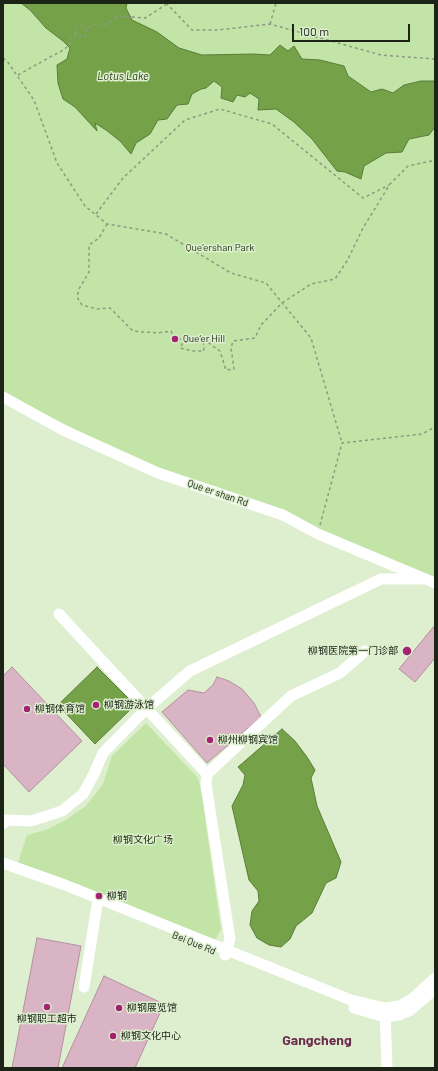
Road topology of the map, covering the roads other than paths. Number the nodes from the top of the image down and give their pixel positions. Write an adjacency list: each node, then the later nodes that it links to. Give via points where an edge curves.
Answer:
1 (5, 402): 2 (street, Que er shan Rd, via 158,473 282,515 318,534)
2 (430, 581): 5 (street, via 381,579 190,672)
3 (59, 614): 5 (street)
4 (365, 651): 6 (street, via 340,673 291,696)
5 (147, 708): 6 (street); 7 (street, via 103,753 82,794 62,811 31,821)
6 (207, 774): 11 (street, via 206,784 230,939)
7 (4, 820)
8 (3, 863): 10 (street, Bei Que Rd, via 65,885)
9 (3, 871): 10 (street, Bei Que Rd)
10 (98, 902): 11 (street, Bei Que Rd); 13 (street)
11 (225, 952): 15 (street, Bei Que Rd, via 350,1007)
12 (435, 978): 15 (street, via 412,999)
13 (84, 987)
14 (435, 989): 15 (street, via 399,1015)
15 (385, 1013): 16 (street)
16 (388, 1068)

